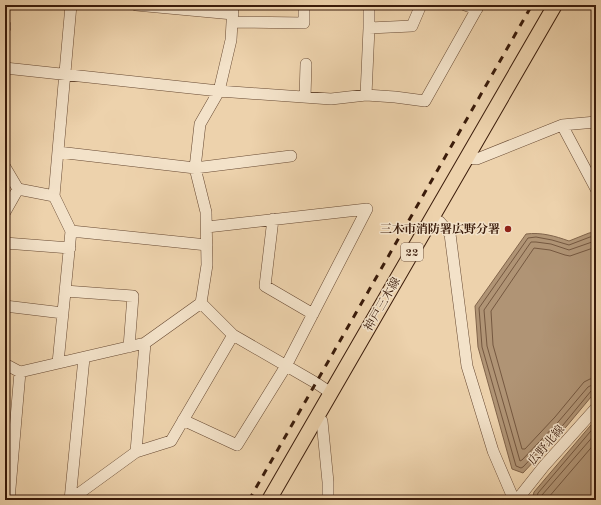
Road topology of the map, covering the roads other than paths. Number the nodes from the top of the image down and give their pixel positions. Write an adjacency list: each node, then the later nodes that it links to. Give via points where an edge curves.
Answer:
1 (71, 5): 15 (street)
2 (136, 5): 9 (street)
3 (304, 5): 9 (street, via 304,23)
4 (368, 5): 12 (street)
5 (421, 5): 12 (street, via 412,26)
6 (465, 5): 8 (street)
7 (555, 5): 23 (main road, 神戸三木線 / 22)
8 (478, 7): 17 (street, via 425,101)
9 (233, 14): 16 (street, via 231,40)
10 (5, 25): 11 (street)
11 (5, 28)
12 (369, 28): 17 (street)
13 (306, 64): 18 (street)
14 (5, 68): 15 (street)
15 (64, 74): 16 (street); 21 (street)
16 (219, 91): 18 (street); 25 (street, via 200,124)
17 (366, 95): 18 (street, via 331,99)
18 (305, 97)
19 (596, 122): 20 (street)
20 (562, 125): 23 (street, via 477,160); 27 (street)
21 (58, 152): 25 (street); 28 (street)
22 (291, 156): 25 (street)
23 (466, 158): 30 (main road, 神戸三木線 / 22)
24 (5, 167): 26 (street)
25 (195, 168): 32 (street, via 206,212)
26 (18, 188): 28 (street); 29 (street)
27 (596, 189)
28 (54, 196): 33 (street)
29 (5, 212)
30 (431, 219): 50 (main road, 神戸三木線 / 22); 59 (street, via 440,222 450,234 467,366 493,451)
31 (273, 220): 32 (street); 41 (street, via 265,286); 41 (street, via 367,209)
32 (206, 227): 35 (street)
33 (71, 231): 35 (street); 36 (street)
34 (5, 243): 36 (street)
35 (207, 245): 38 (street, via 207,265)
36 (70, 248): 37 (street)
37 (65, 291): 40 (street); 44 (street, via 133,296)
38 (201, 303): 42 (street); 43 (street)
39 (5, 306): 40 (street)
40 (63, 313): 46 (street)
41 (313, 314): 48 (street)
42 (233, 335): 48 (street); 53 (street)
43 (145, 343): 44 (street); 54 (street)
44 (129, 347): 45 (street)
45 (84, 358): 46 (street); 56 (street)
46 (58, 363): 49 (street)
47 (5, 364): 49 (street)
48 (286, 366): 50 (street); 53 (street, via 237,445)
49 (20, 372): 55 (street)
50 (331, 394): 52 (main road, 神戸三木線 / 22)
51 (596, 408): 60 (street, 広野北線)
52 (317, 418): 57 (main road, 神戸三木線 / 22); 58 (street, via 322,421)
53 (183, 420): 54 (street, via 171,441)
54 (136, 452): 56 (street)
55 (9, 500)
56 (70, 500)
57 (269, 500)
58 (328, 500)
59 (514, 500)
60 (517, 500)

